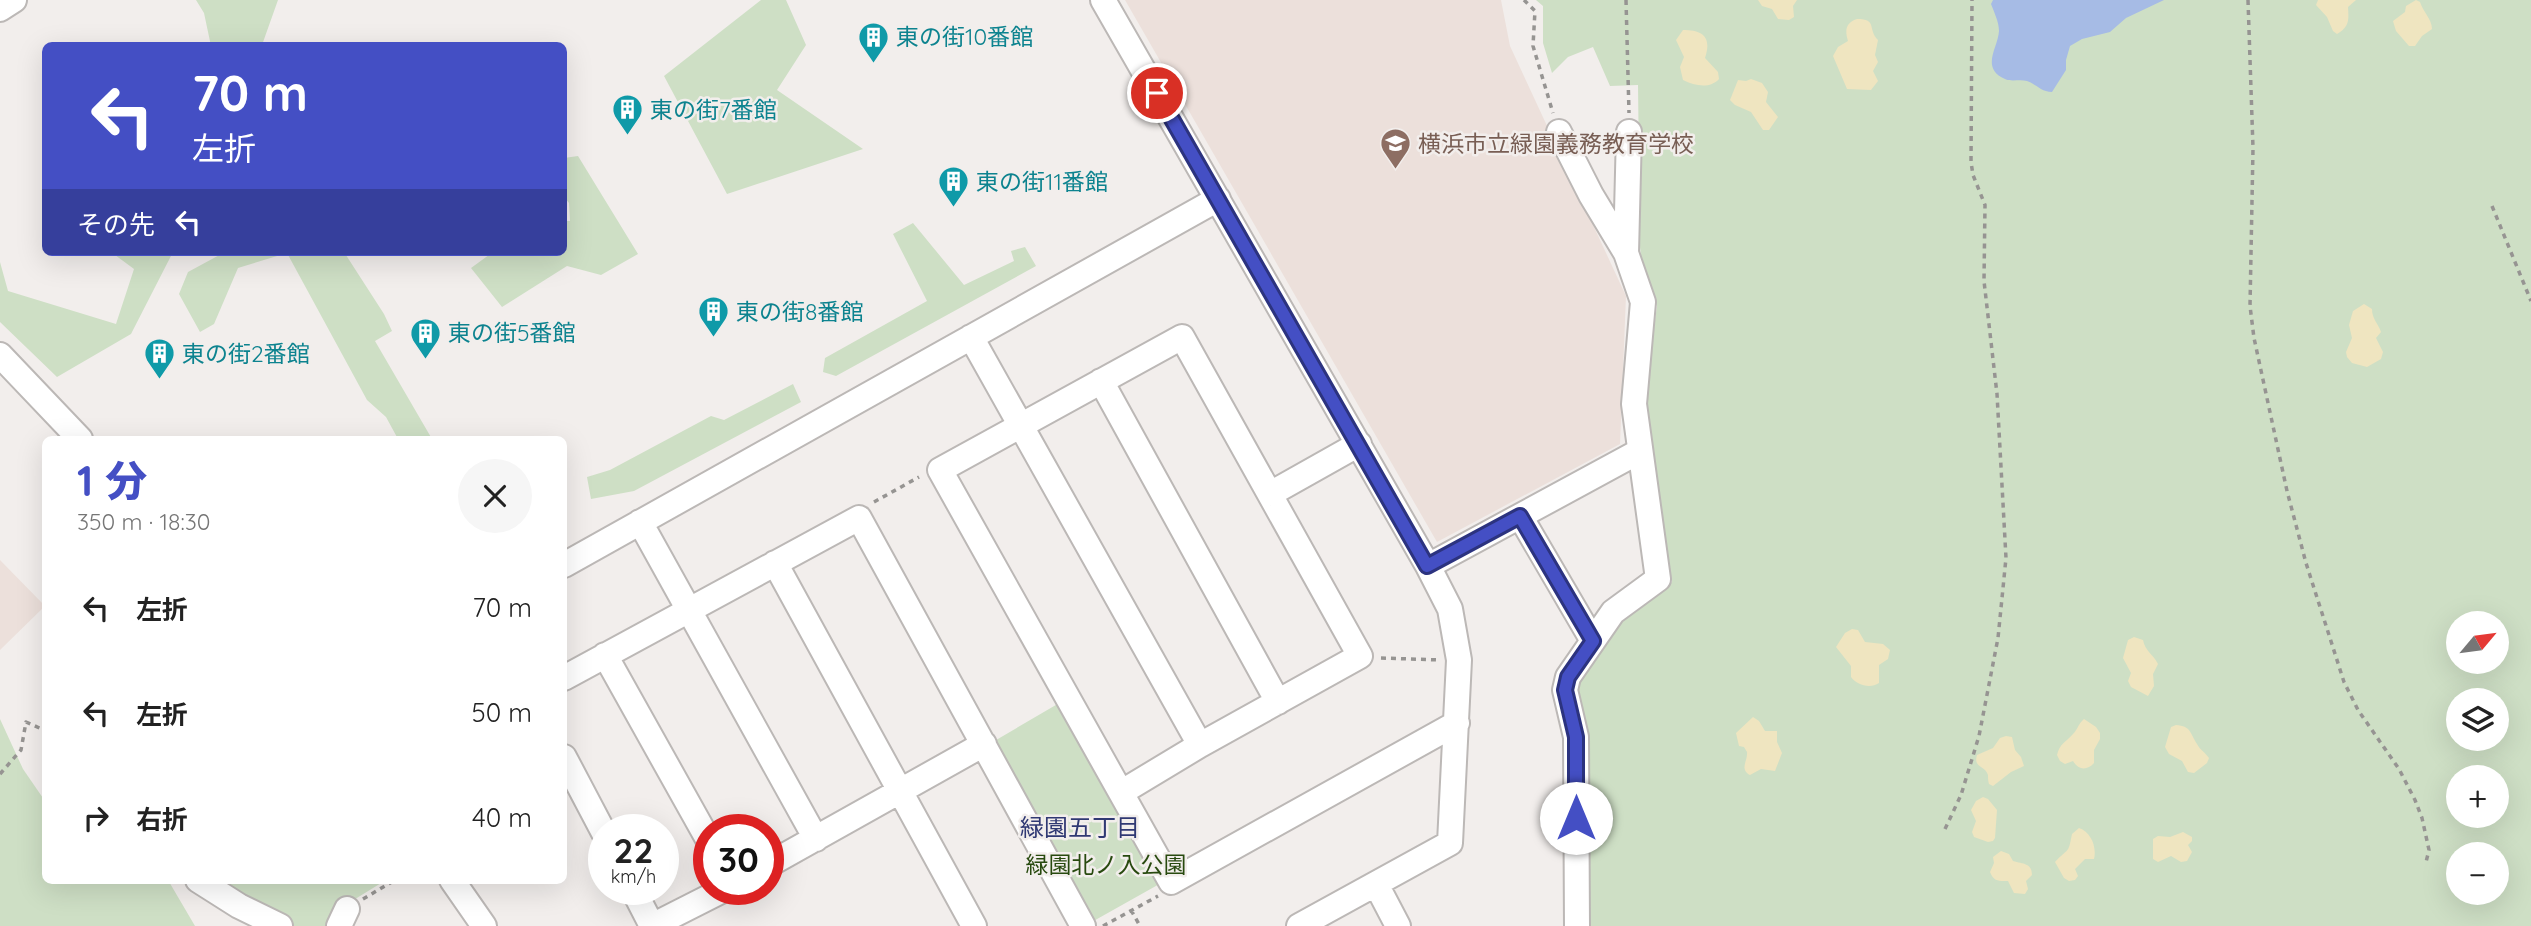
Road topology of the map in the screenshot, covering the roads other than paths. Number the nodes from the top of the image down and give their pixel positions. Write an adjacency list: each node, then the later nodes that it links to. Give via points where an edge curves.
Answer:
1 (15, 0): 3 (street)
2 (1103, 0): 6 (street)
3 (0, 9)
4 (1559, 132): 7 (street)
5 (1629, 132): 7 (street)
6 (1218, 200): 8 (street); 13 (street)
7 (1626, 253): 14 (street, via 1643,302 1634,404)
8 (971, 337): 11 (street); 17 (street)
9 (0, 355): 12 (street)
10 (1101, 381): 11 (street); 15 (street, via 1182,337); 25 (street)
11 (1021, 425): 28 (street); 31 (street, via 940,470)
12 (77, 436)
13 (1359, 444): 15 (street); 20 (street)
14 (1640, 452): 16 (street); 22 (street, via 1658,579 1613,612)
15 (1270, 494): 25 (street, via 1360,656)
16 (1520, 516): 20 (street); 22 (street)
17 (640, 522): 18 (street); 21 (street)
18 (567, 563)
19 (775, 564): 21 (street); 27 (street, via 859,518); 30 (street)
20 (1427, 566): 26 (street, via 1450,609 1455,633)
21 (689, 610): 23 (street); 34 (street)
22 (1593, 641): 48 (street, via 1568,677 1565,690 1576,737)
23 (605, 656): 24 (street); 33 (street)
24 (567, 676)
25 (1278, 702): 28 (street)
26 (1457, 723): 31 (street, via 1171,882); 38 (street, via 1450,843)
27 (984, 744): 30 (street); 45 (street)
28 (1200, 745): 31 (street)
29 (567, 763): 32 (street)
30 (899, 792): 34 (street); 44 (street)
31 (1122, 792)
32 (594, 814)
33 (694, 814)
34 (816, 839): 35 (street)
35 (784, 856)
36 (204, 884): 41 (street)
37 (455, 884): 42 (street)
38 (1376, 884): 46 (street); 47 (street)
39 (641, 905): 43 (street)
40 (693, 905): 43 (street)
41 (280, 926)
42 (484, 926)
43 (652, 926)
44 (974, 926)
45 (1083, 926)
46 (1299, 926)
47 (1398, 926)
48 (1577, 926)

